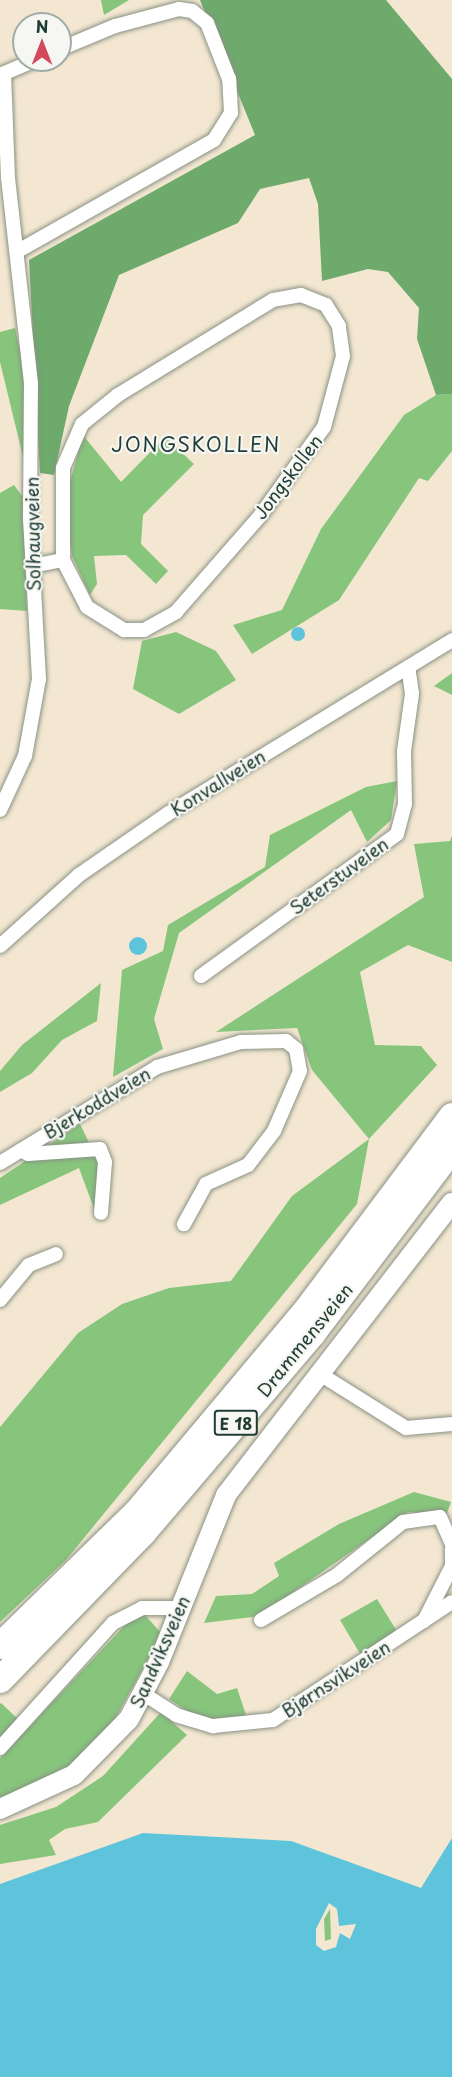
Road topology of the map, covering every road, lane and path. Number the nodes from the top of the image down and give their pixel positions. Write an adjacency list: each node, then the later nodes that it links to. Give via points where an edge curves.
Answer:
1 (72, 44): 3 (street, via 145,17 192,11 207,23 230,79 231,113 214,140)
2 (2, 75): 3 (street, Solhaugveien)
3 (18, 251): 5 (street, Solhaugveien, via 31,383)
4 (63, 560): 4 (street, Jongskollen, via 87,607 124,630 160,622 191,597 324,427 343,356 339,326 326,305 301,295 273,300 118,395 81,423 63,468); 5 (street)
5 (32, 566): 8 (street, Solhaugveien, via 39,650 36,710 17,778)
6 (452, 640): 7 (street, Konvallveien)
7 (408, 667): 9 (street, Konvallveien, via 160,819 79,875); 10 (street, Seterstuveien, via 412,694 404,751 405,804 397,834)
8 (0, 810)
9 (0, 946)
10 (201, 976)
11 (452, 1116): 27 (highway, Drammensveien / E 18, via 305,1312 136,1512)
12 (452, 1149): 28 (highway, Drammensveien / E 18, via 313,1333 151,1524)
13 (21, 1150): 14 (street, Bjerkoddveien); 16 (street, via 28,1154 100,1149 105,1162); 17 (street, Bjerkoddveien, via 157,1067 241,1042 286,1041 296,1049 300,1071 274,1131 248,1165 206,1184)
14 (0, 1163)
15 (452, 1203): 20 (main road, Sandviksveien)
16 (101, 1213)
17 (184, 1224)
18 (56, 1254): 19 (street, via 29,1265)
19 (0, 1300)
20 (320, 1374): 21 (street, via 406,1428); 24 (main road, Sandviksveien, via 226,1495)
21 (452, 1424)
22 (452, 1546): 25 (street, Bjørnsvikveien, via 440,1517 403,1522 337,1575); 26 (street, Bjørnsvikveien, via 452,1566)
23 (452, 1602): 26 (street, Bjørnsvikveien)
24 (180, 1608): 29 (main road, Sandviksveien); 30 (street, via 142,1608 113,1623)
25 (261, 1620)
26 (424, 1621): 29 (street, Bjørnsvikveien, via 273,1720 213,1726 176,1715)
27 (0, 1647)
28 (0, 1680)
29 (144, 1694): 31 (main road, Sandviksveien, via 113,1740 86,1767 45,1792)
30 (0, 1748)
31 (0, 1809)

